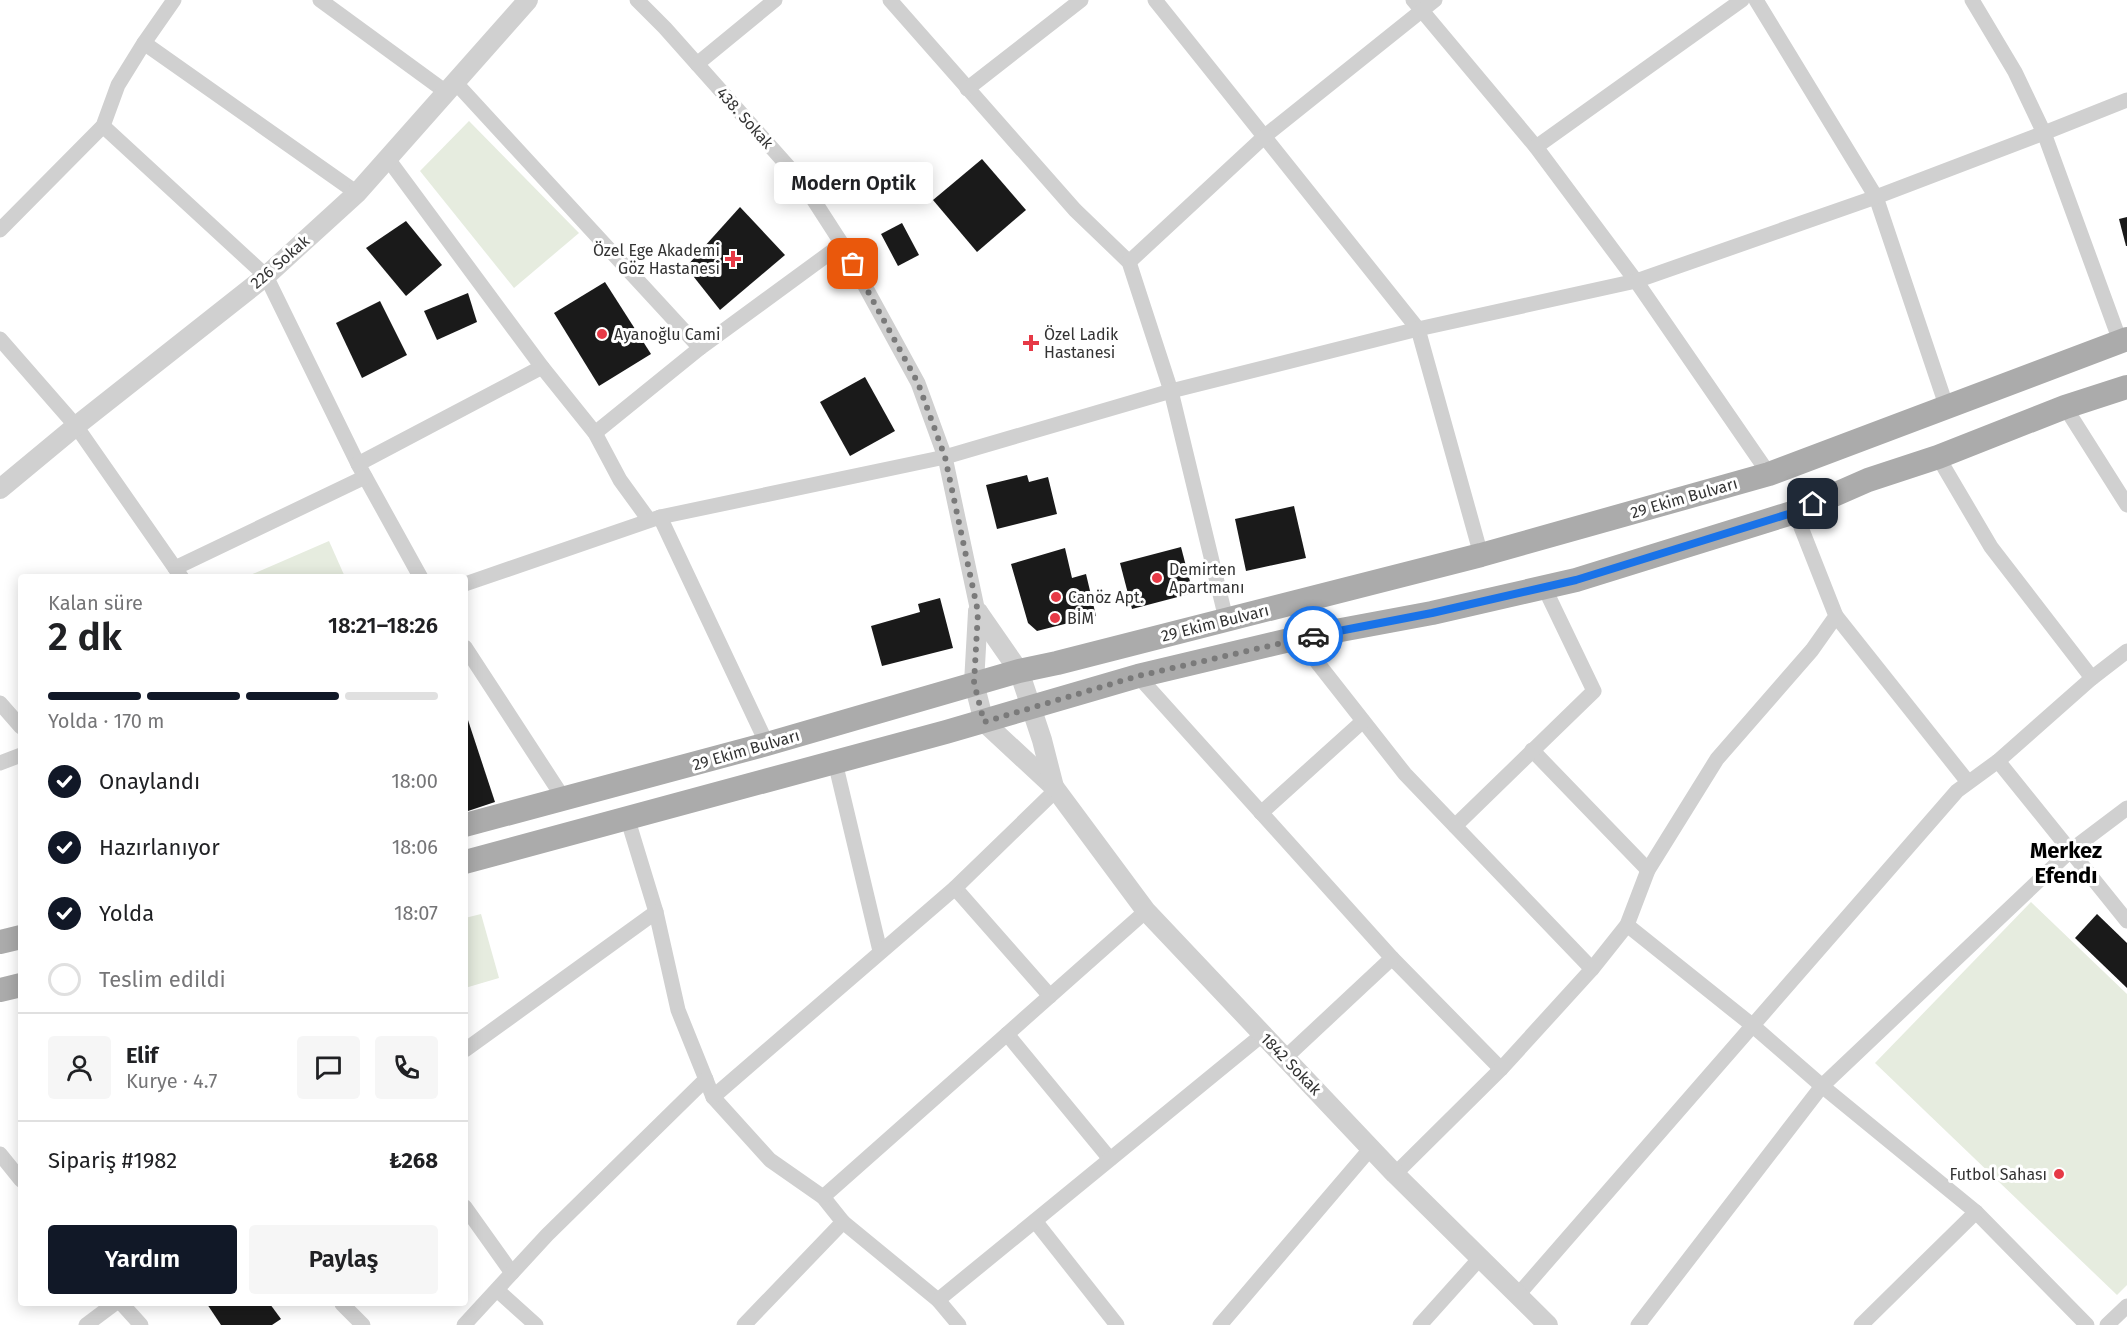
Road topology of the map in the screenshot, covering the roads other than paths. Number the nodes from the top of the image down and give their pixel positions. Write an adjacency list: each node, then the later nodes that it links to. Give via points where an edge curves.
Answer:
1 (174, 0): 14 (street)
2 (320, 0): 16 (street)
3 (528, 0): 16 (street, 226 Sokak)
4 (638, 0): 15 (street, 438. Sokak)
5 (775, 0): 15 (street)
6 (890, 0): 17 (street)
7 (1081, 0): 17 (street)
8 (1155, 0): 21 (street)
9 (1435, 0): 13 (street)
10 (1742, 0): 22 (street)
11 (1756, 0): 25 (street)
12 (1972, 0): 20 (street, via 2015,72)
13 (1417, 5): 21 (street); 22 (street)
14 (144, 43): 19 (street, via 118,86); 24 (street)
15 (697, 64): 27 (street, 438. Sokak, via 802,182)
16 (450, 87): 23 (street, 226 Sokak); 34 (street)
17 (967, 89): 28 (street, via 1075,210)
18 (2127, 100): 20 (street)
19 (104, 126): 26 (street); 29 (street)
20 (2044, 133): 25 (street); 33 (street)
21 (1265, 136): 28 (street); 31 (street)
22 (1536, 147): 30 (street)
23 (388, 159): 24 (street, 226 Sokak); 35 (street)
24 (357, 193): 29 (street, 226 Sokak)
25 (1876, 197): 30 (street); 39 (street)
26 (0, 230)
27 (842, 244): 34 (street); 42 (street, 438. Sokak, via 918,383)
28 (1129, 262): 37 (street)
29 (266, 276): 40 (street, 226 Sokak); 44 (street)
30 (1636, 281): 31 (street); 45 (street)
31 (1418, 329): 37 (street); 50 (street)
32 (0, 339): 40 (street)
33 (2123, 340): 39 (main road, 29 Ekim Bulvarı)
34 (700, 348): 41 (street)
35 (542, 367): 41 (street); 44 (street)
36 (2127, 387): 38 (main road, 29 Ekim Bulvarı)
37 (1171, 391): 42 (street); 57 (street)
38 (2065, 406): 43 (main road, 29 Ekim Bulvarı); 47 (street)
39 (1947, 408): 45 (main road, 29 Ekim Bulvarı)
40 (76, 426): 46 (street, 226 Sokak); 51 (street)
41 (595, 433): 49 (street, via 620,480)
42 (945, 457): 49 (street); 55 (street, 438. Sokak)
43 (1938, 457): 48 (main road, 29 Ekim Bulvarı, via 1868,480); 63 (street, via 1991,547)
44 (362, 470): 51 (street); 52 (street)
45 (1769, 474): 50 (main road, 29 Ekim Bulvarı)
46 (0, 489)
47 (2127, 505)
48 (1795, 512): 54 (main road, 29 Ekim Bulvarı); 56 (street)
49 (654, 519): 53 (street); 70 (street)
50 (1481, 555): 57 (main road, 29 Ekim Bulvarı)
51 (179, 573)
52 (419, 574)
53 (468, 583)
54 (1544, 587): 58 (main road, 29 Ekim Bulvarı); 71 (street, via 1594,691)
55 (978, 612): 61 (street); 64 (street)
56 (1836, 616): 76 (street); 86 (street, via 1812,650 1717,759)
57 (1226, 619): 61 (main road, 29 Ekim Bulvarı)
58 (1298, 638): 62 (main road, 29 Ekim Bulvarı); 67 (street)
59 (2127, 651): 63 (street)
60 (468, 652): 78 (street)
61 (1019, 671): 64 (main road, 29 Ekim Bulvarı); 66 (street)
62 (1138, 676): 66 (main road, 29 Ekim Bulvarı); 80 (street)
63 (2092, 678): 73 (street)
64 (974, 683): 68 (street); 70 (main road, 29 Ekim Bulvarı)
65 (0, 703): 69 (street)
66 (1031, 708): 68 (main road, 29 Ekim Bulvarı); 77 (street)
67 (1363, 721): 80 (street); 83 (street, via 1405,774)
68 (984, 722): 74 (main road, 29 Ekim Bulvarı); 77 (street)
69 (18, 724)
70 (767, 744): 78 (main road, 29 Ekim Bulvarı)
71 (1532, 750): 83 (street); 86 (street)
72 (18, 756): 75 (street)
73 (1998, 761): 76 (street); 84 (street)
74 (835, 762): 81 (main road, 29 Ekim Bulvarı); 94 (street)
75 (0, 763)
76 (1968, 782): 100 (street)
77 (1055, 789): 87 (street); 88 (street, 1842 Sokak)
78 (564, 799): 82 (main road, 29 Ekim Bulvarı)
79 (2127, 808): 84 (street)
80 (1261, 813): 95 (street)
81 (627, 817): 85 (main road, 29 Ekim Bulvarı); 89 (street)
82 (468, 824)
83 (1455, 826): 96 (street)
84 (2070, 851): 90 (street); 107 (street)
85 (468, 861)
86 (1648, 870): 91 (street)
87 (955, 888): 94 (street); 99 (street)
88 (1146, 911): 99 (street); 102 (street, 1842 Sokak)
89 (656, 912): 103 (street); 106 (street, via 678,1010)
90 (2127, 921)
91 (1627, 925): 96 (street); 100 (street)
92 (18, 938): 93 (main road)
93 (0, 942)
94 (880, 951): 108 (street)
95 (1392, 958): 104 (street); 105 (street)
96 (1592, 969): 105 (street)
97 (18, 986): 98 (main road)
98 (0, 990)
99 (1050, 996): 101 (street)
100 (1752, 1025): 107 (street); 122 (street)
101 (1008, 1034): 111 (street); 114 (street)
102 (1262, 1035): 104 (street, 1842 Sokak); 111 (street)
103 (468, 1048)
104 (1286, 1057): 109 (street, 1842 Sokak)
105 (1501, 1069): 112 (street)
106 (706, 1079): 108 (street); 120 (street)
107 (1822, 1086): 116 (street); 139 (street)
108 (713, 1097): 114 (street, via 770,1160)
109 (1371, 1148): 112 (street, 1842 Sokak); 136 (street)
110 (0, 1154): 113 (street)
111 (1110, 1159): 117 (street)
112 (1395, 1174): 119 (street, 1842 Sokak)
113 (18, 1176)
114 (823, 1197): 118 (street)
115 (468, 1211): 120 (street)
116 (1976, 1212): 140 (street); 141 (street)
117 (1035, 1221): 123 (street); 135 (street)
118 (843, 1222): 123 (street); 133 (street)
119 (1480, 1257): 122 (street, 1842 Sokak); 137 (street)
120 (512, 1273): 121 (street)
121 (497, 1290): 131 (street); 132 (street)
122 (1516, 1296): 138 (street, 1842 Sokak)
123 (938, 1300): 134 (street)
124 (111, 1306): 128 (street)
125 (124, 1306): 129 (street)
126 (344, 1306): 130 (street)
127 (2127, 1306): 142 (street)
128 (86, 1325)
129 (141, 1325)
130 (363, 1325)
131 (464, 1325)
132 (536, 1325)
133 (744, 1325)
134 (959, 1325)
135 (1117, 1325)
136 (1220, 1325)
137 (1420, 1325)
138 (1548, 1325)
139 (1638, 1325)
140 (1861, 1325)
141 (2087, 1325)
142 (2107, 1325)

